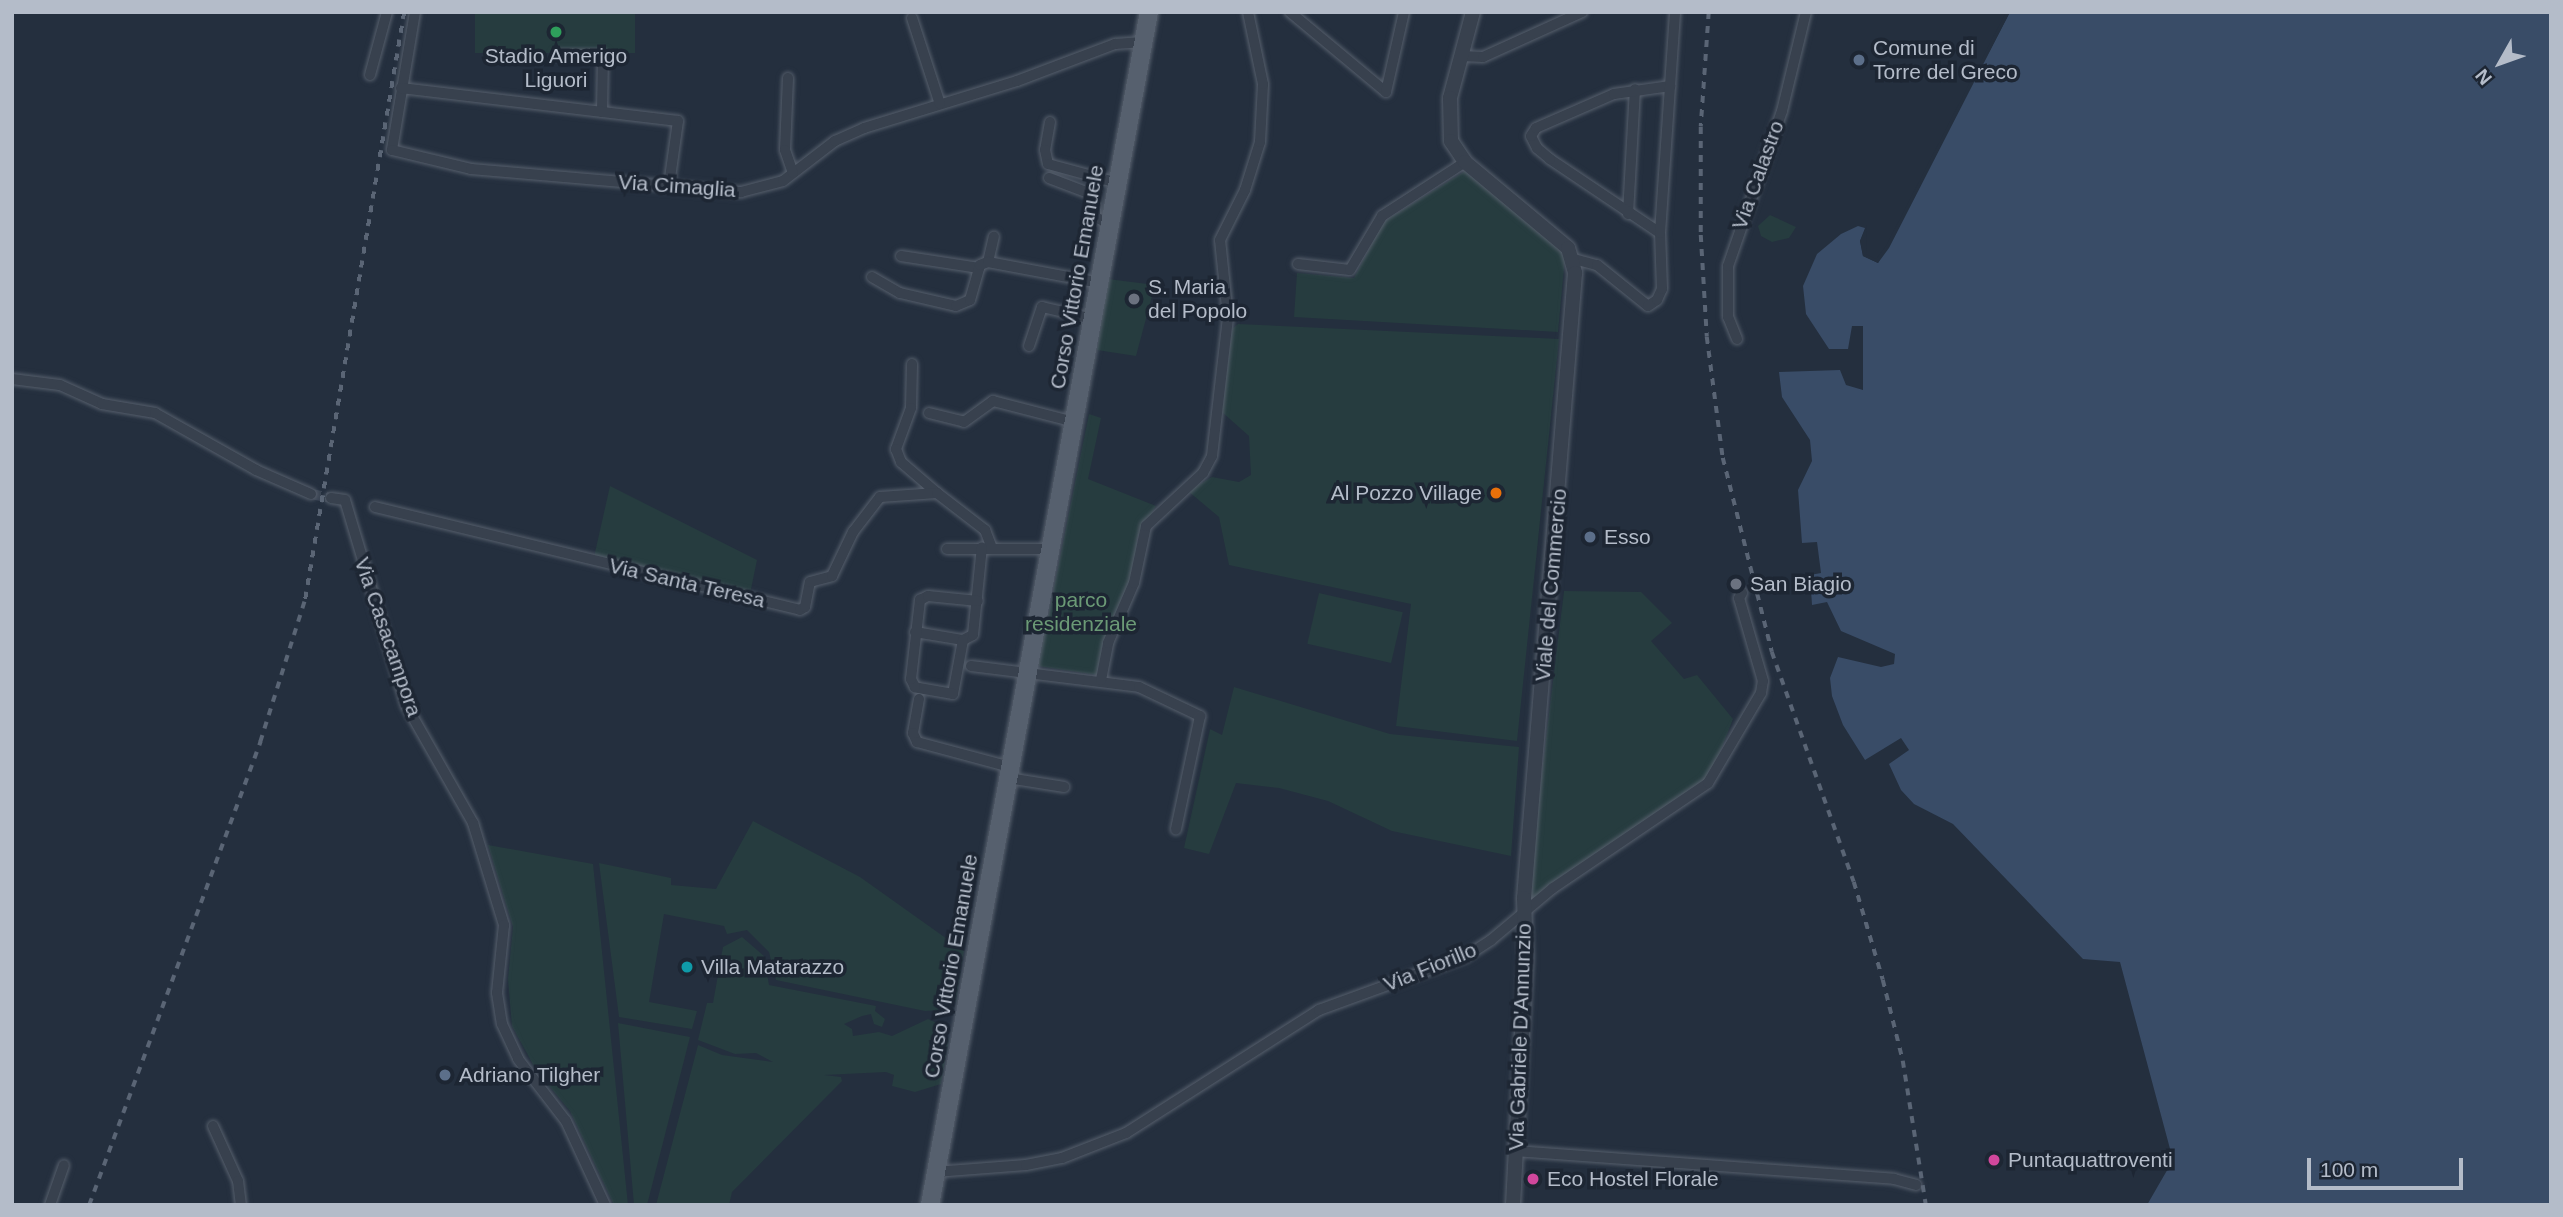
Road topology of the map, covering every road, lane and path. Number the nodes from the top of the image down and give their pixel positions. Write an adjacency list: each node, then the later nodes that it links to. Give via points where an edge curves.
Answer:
1 (387, 12): 15 (street)
2 (415, 12): 18 (street)
3 (1149, 12): 12 (main road, Corso Vittorio Emanuele)
4 (1248, 12): 58 (street, via 1263,84 1259,142 1245,190 1220,240 1228,317 1212,456 1203,473 1146,526 1134,583 1108,643)
5 (1290, 12): 6 (street, via 1386,92)
6 (1404, 12)
7 (1472, 12): 14 (street)
8 (1582, 12): 14 (street, via 1483,57)
9 (1675, 12): 17 (street)
10 (1806, 12): 39 (street, Via Calastro, via 1782,111 1728,266 1728,317)
11 (912, 18): 20 (street)
12 (1143, 42): 20 (street, Via Cimaglia, via 1115,44); 26 (main road, Corso Vittorio Emanuele)
13 (558, 55): 21 (street, via 603,55)
14 (1462, 56): 23 (street, via 1448,118 1451,141)
15 (370, 75)
16 (788, 78): 24 (street, via 785,150)
17 (1670, 86): 19 (street); 30 (street)
18 (401, 88): 21 (street); 27 (street, Via Cimaglia, via 392,150 471,169)
19 (1635, 89): 28 (street); 28 (street, via 1581,106 1536,128 1531,136 1544,154)
20 (940, 104): 24 (street, Via Cimaglia, via 835,141)
21 (602, 112): 27 (street, via 678,121)
22 (1050, 122): 26 (street, via 1045,150 1048,164)
23 (1465, 162): 33 (street, via 1559,238); 34 (street, via 1382,216 1350,270)
24 (793, 173): 27 (street, Via Cimaglia, via 769,188 741,192)
25 (1049, 178): 29 (street, via 1094,195 1095,217)
26 (1118, 183): 29 (main road, Corso Vittorio Emanuele)
27 (669, 185)
28 (1628, 214): 30 (street)
29 (1110, 223): 37 (main road, Corso Vittorio Emanuele)
30 (1660, 233): 33 (street, via 1662,289 1654,305 1648,306 1597,264)
31 (994, 237): 35 (street)
32 (901, 256): 35 (street)
33 (1574, 259): 63 (street, Viale del Commercio)
34 (1298, 264)
35 (983, 265): 36 (street, via 970,300 956,306 900,293); 37 (street)
36 (872, 277)
37 (1100, 283): 38 (main road, Corso Vittorio Emanuele)
38 (1093, 319): 40 (street, via 1042,307); 44 (main road, Corso Vittorio Emanuele)
39 (1737, 339)
40 (1029, 346)
41 (912, 364): 45 (street, via 911,408 896,449 901,462)
42 (12, 379): 46 (street, via 60,385 102,404 155,413 256,470)
43 (929, 413): 44 (street, via 964,422 993,401)
44 (1074, 422): 51 (main road, Corso Vittorio Emanuele)
45 (937, 493): 48 (street, Via Santa Teresa, via 880,497 853,532 832,576 810,582 805,607 800,610); 49 (street, via 981,526)
46 (311, 494)
47 (331, 498): 71 (street, Via Casacampora, via 345,500 406,705 473,823 503,925 497,992 502,1024 518,1059 566,1121)
48 (375, 507)
49 (986, 547): 50 (street); 51 (street); 53 (street)
50 (947, 549)
51 (1051, 549): 57 (main road, Corso Vittorio Emanuele)
52 (1742, 593): 63 (street, Via Fiorillo, via 1739,597 1763,681 1761,693 1708,783)
53 (978, 601): 54 (street, via 924,596 918,603); 55 (street, via 974,635)
54 (915, 632): 55 (street); 55 (street, via 912,684 944,695 955,691)
55 (963, 640)
56 (971, 666): 57 (street)
57 (1028, 671): 58 (street); 60 (main road, Corso Vittorio Emanuele)
58 (1101, 680): 62 (street, via 1139,687 1200,716)
59 (919, 699): 60 (street, via 913,733 917,741)
60 (1009, 772): 61 (street); 67 (main road, Corso Vittorio Emanuele)
61 (1064, 787)
62 (1176, 829)
63 (1525, 911): 65 (street, Via Gabriele D'Annunzio); 67 (street, Via Fiorillo, via 1465,957 1295,1023 1126,1133 1062,1158 1026,1166)
64 (213, 1126): 70 (street, via 238,1181)
65 (1515, 1151): 68 (street, via 1894,1179); 73 (street, Via Gabriele D'Annunzio)
66 (64, 1165): 69 (street)
67 (935, 1172): 72 (main road, Corso Vittorio Emanuele)
68 (1916, 1185)
69 (50, 1205)
70 (241, 1205)
71 (605, 1205)
72 (930, 1205)
73 (1513, 1205)

